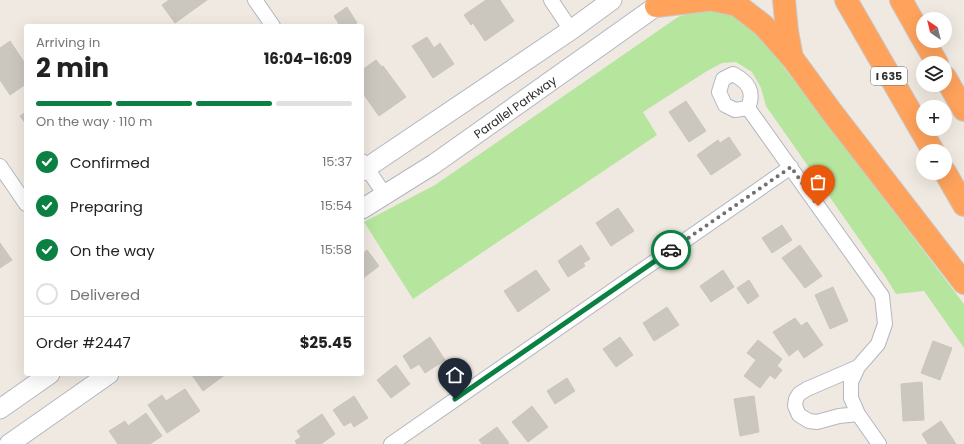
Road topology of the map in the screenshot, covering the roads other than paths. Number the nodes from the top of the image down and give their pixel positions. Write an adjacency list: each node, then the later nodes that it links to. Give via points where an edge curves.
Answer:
1 (255, 0): 10 (street)
2 (551, 0): 12 (street)
3 (612, 0): 12 (main road)
4 (707, 0): 9 (highway)
5 (713, 0): 13 (highway, via 737,5 763,25)
6 (784, 0): 13 (highway)
7 (846, 0): 17 (highway, I 635)
8 (901, 0): 11 (highway)
9 (660, 3): 22 (main road, Parallel Parkway, via 434,164)
10 (272, 24)
11 (916, 26)
12 (571, 30): 19 (main road)
13 (793, 59): 26 (highway, via 830,111)
14 (952, 89): 16 (highway)
15 (748, 108): 20 (street)
16 (964, 110)
17 (929, 144)
18 (0, 166): 23 (street)
19 (364, 166): 22 (street)
20 (791, 167): 27 (street, via 882,296 885,324 878,344); 33 (street)
21 (950, 180): 24 (highway)
22 (385, 195): 25 (main road, Parallel Parkway)
23 (24, 201)
24 (964, 205)
25 (364, 208)
26 (964, 283)
27 (858, 367): 31 (street, via 851,382 851,398); 31 (street, via 807,389 799,394 795,406 800,415 816,422)
28 (47, 376): 30 (main road)
29 (106, 376): 32 (main road)
30 (0, 409)
31 (858, 414): 34 (street)
32 (9, 444)
33 (391, 444)
34 (879, 444)

